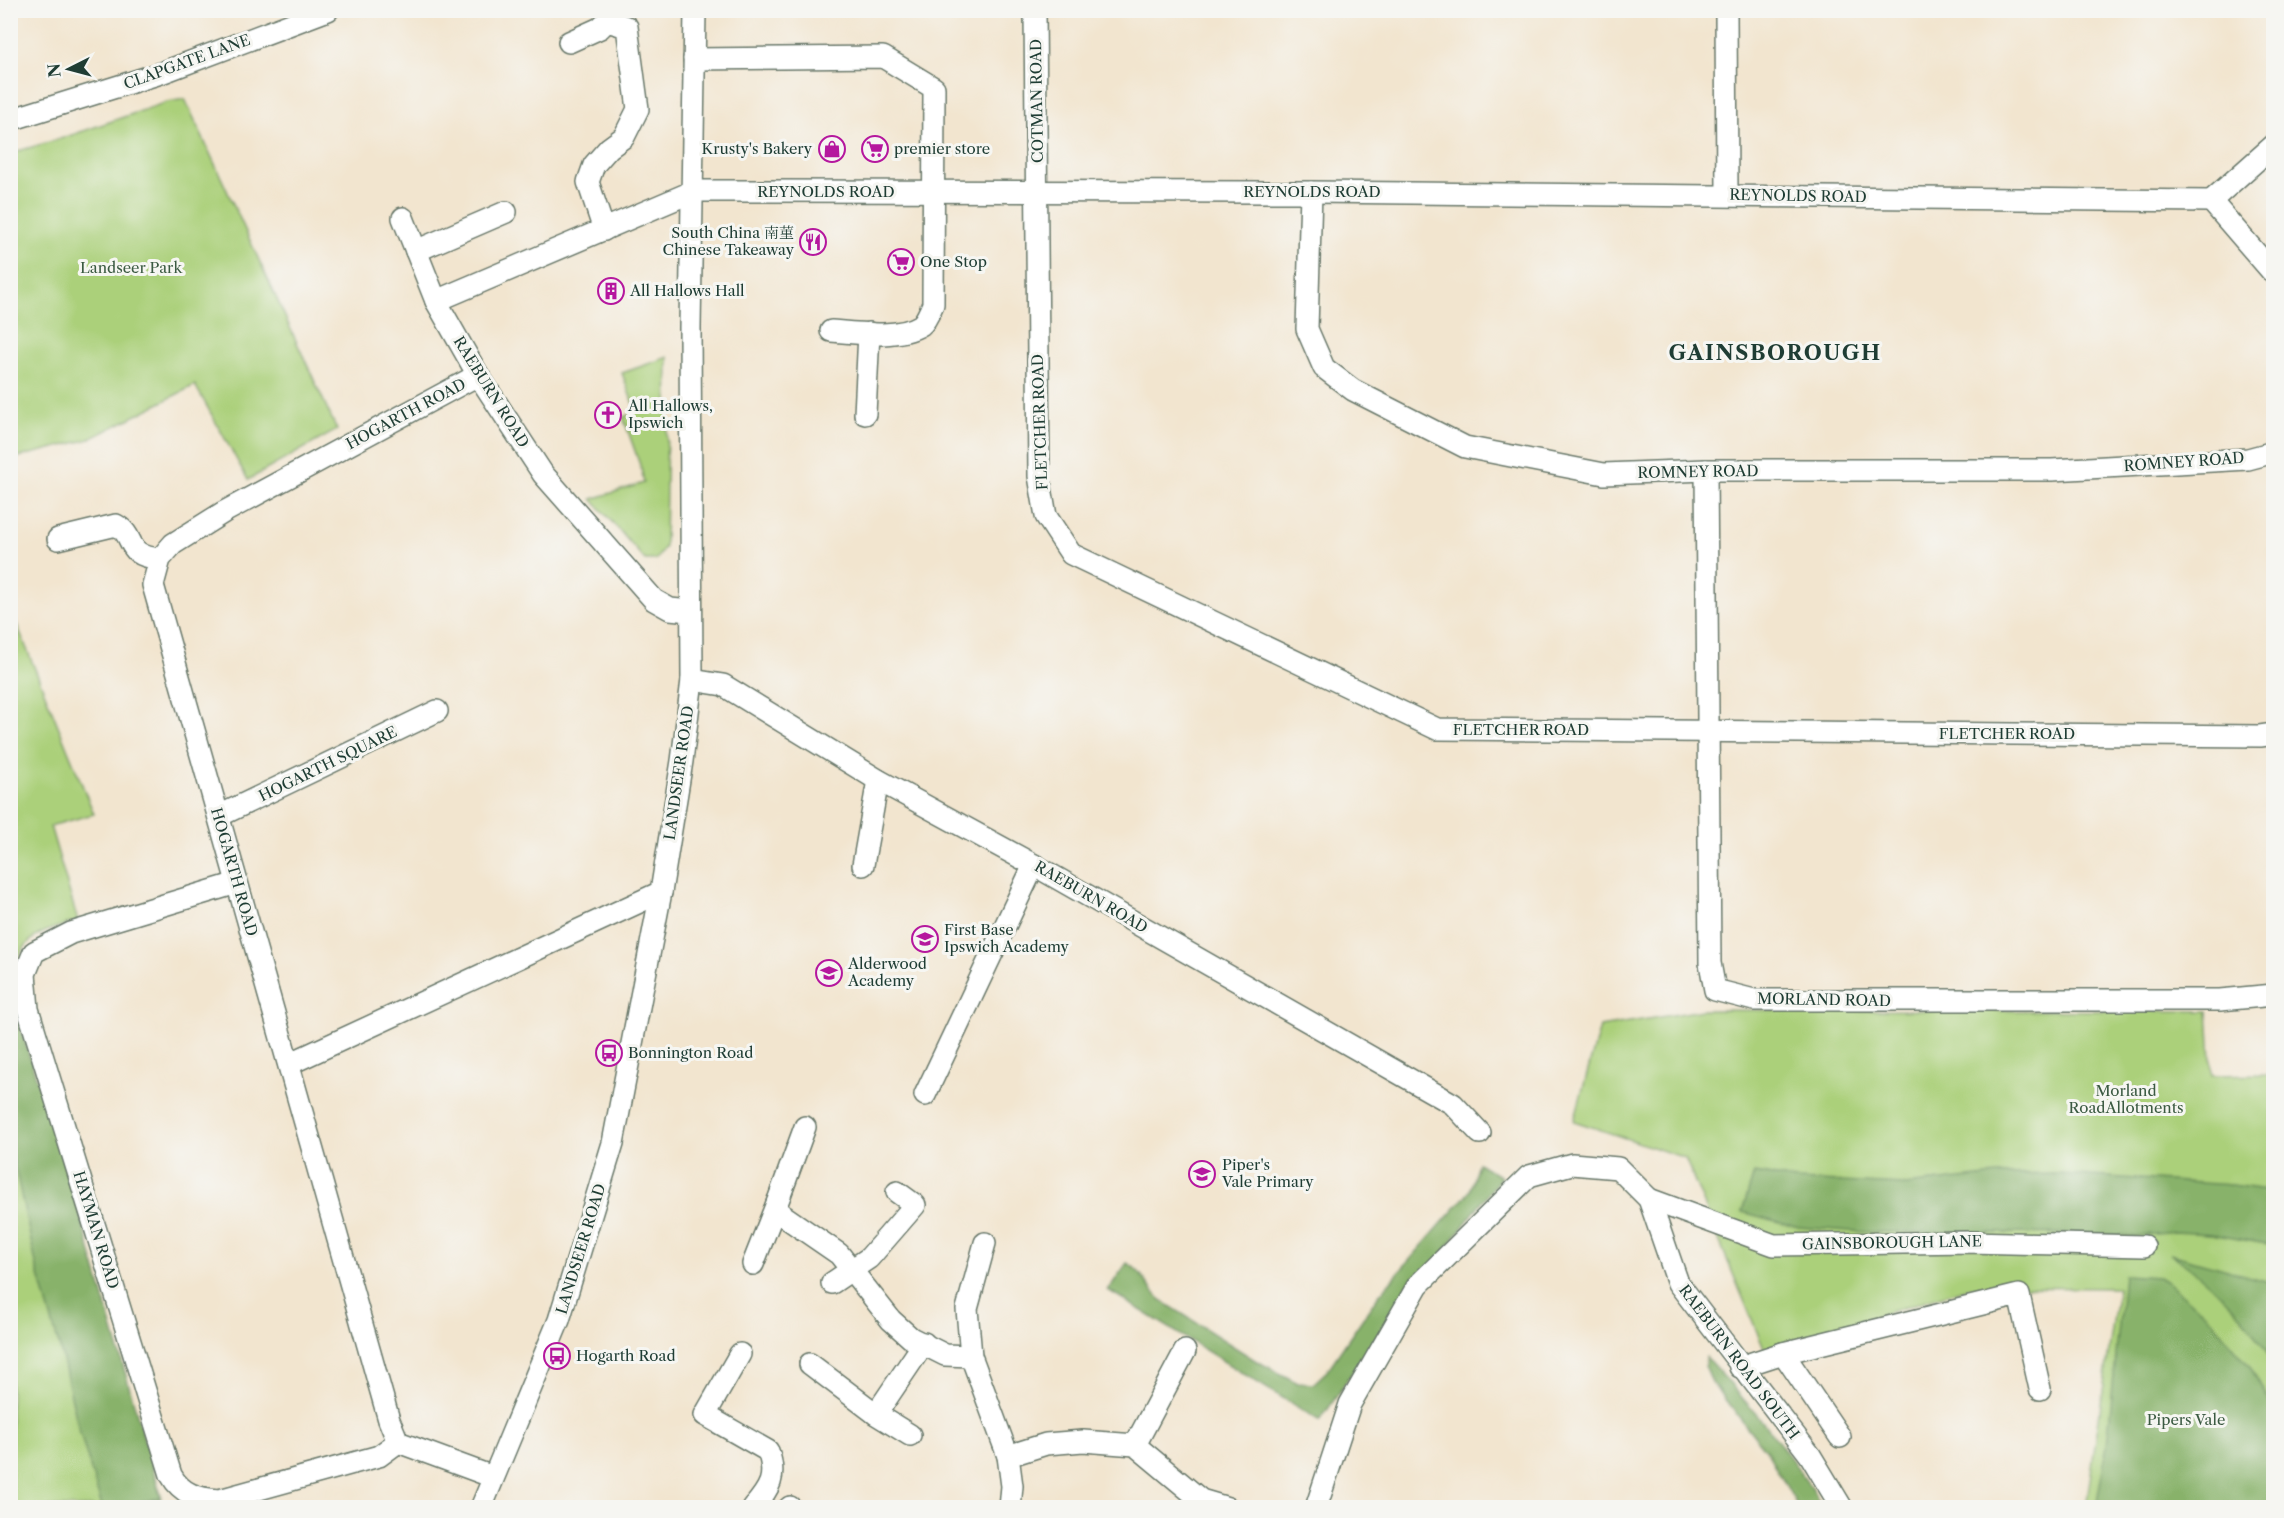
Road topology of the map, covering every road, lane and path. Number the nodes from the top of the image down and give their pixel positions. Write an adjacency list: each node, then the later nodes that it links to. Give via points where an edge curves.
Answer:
1 (328, 10): 8 (street, CLAPGATE LANE, via 161,73)
2 (695, 10): 7 (street, LANDSEER ROAD)
3 (1035, 10): 11 (street, COTMAN ROAD)
4 (1726, 10): 14 (street)
5 (621, 20): 6 (street); 18 (street, via 638,109 624,136 594,165 588,182)
6 (569, 42)
7 (694, 59): 10 (street, LANDSEER ROAD); 12 (street, via 883,57 934,88)
8 (10, 120)
9 (2274, 145): 15 (street)
10 (694, 191): 12 (street, REYNOLDS ROAD); 18 (street, REYNOLDS ROAD); 30 (street, LANDSEER ROAD)
11 (1037, 191): 12 (street, REYNOLDS ROAD); 13 (street, REYNOLDS ROAD); 33 (street, FLETCHER ROAD, via 1039,476 1046,516 1071,554 1437,729)
12 (935, 192): 23 (street, via 933,304 923,323 909,330)
13 (1311, 192): 14 (street, REYNOLDS ROAD); 27 (street, ROMNEY ROAD, via 1307,329 1324,368 1353,390 1465,447 1604,474)
14 (1727, 195): 15 (street, REYNOLDS ROAD)
15 (2211, 201): 20 (street)
16 (506, 212): 19 (street)
17 (403, 218): 19 (street, RAEBURN ROAD)
18 (604, 230): 21 (street, REYNOLDS ROAD)
19 (416, 251): 21 (street, RAEBURN ROAD)
20 (2274, 274)
21 (436, 301): 24 (street, RAEBURN ROAD)
22 (831, 331): 23 (street)
23 (869, 333): 25 (street)
24 (478, 375): 29 (street, HOGARTH ROAD, via 224,512 173,544); 30 (street, RAEBURN ROAD, via 543,474 618,560 654,600 670,609)
25 (865, 414)
26 (2274, 452): 27 (street, ROMNEY ROAD, via 2248,459 2052,470)
27 (1706, 470): 33 (street, MORLAND ROAD)
28 (58, 539): 29 (street, via 116,525 122,528 135,551 144,558)
29 (160, 560): 36 (street, HOGARTH ROAD, via 153,585)
30 (690, 611): 31 (street, LANDSEER ROAD)
31 (692, 680): 35 (street, RAEBURN ROAD, via 723,685); 40 (street, LANDSEER ROAD)
32 (437, 711): 36 (street, HOGARTH SQUARE)
33 (1709, 731): 34 (street, FLETCHER ROAD); 41 (street, MORLAND ROAD, via 1710,963 1716,990 1754,1000 2220,1000)
34 (2274, 734)
35 (878, 780): 37 (street); 38 (street, RAEBURN ROAD)
36 (219, 816): 39 (street, HOGARTH ROAD)
37 (863, 865)
38 (1034, 865): 43 (street); 45 (street, RAEBURN ROAD, via 1453,1104)
39 (237, 883): 42 (street, HOGARTH ROAD); 65 (street, HAYMAN ROAD, via 71,933 34,952 25,974 28,1009 177,1486 196,1498 219,1500 379,1456)
40 (661, 892): 42 (street); 68 (street, LANDSEER ROAD, via 613,1143 559,1320)
41 (2274, 995)
42 (289, 1064): 65 (street, HOGARTH ROAD, via 388,1420)
43 (925, 1095)
44 (805, 1127): 48 (street)
45 (1480, 1133)
46 (897, 1192): 52 (street, via 915,1205 869,1258)
47 (1649, 1199): 50 (street, GAINSBOROUGH LANE, via 1774,1245 1969,1242); 60 (street, RAEBURN ROAD SOUTH, via 1678,1284); 73 (street, RAEBURN ROAD SOUTH, via 1618,1168 1572,1164 1528,1176 1418,1284 1350,1404)
48 (774, 1210): 51 (street); 52 (street, via 839,1254)
49 (985, 1243): 58 (street, via 967,1309)
50 (2144, 1246)
51 (753, 1264)
52 (851, 1269): 53 (street); 54 (street, via 891,1320 911,1338)
53 (832, 1283)
54 (924, 1343): 58 (street, via 945,1355); 62 (street)
55 (1185, 1351): 66 (street)
56 (1783, 1353): 60 (street); 61 (street, via 2019,1295); 64 (street)
57 (740, 1354): 70 (street, via 705,1415 768,1451 773,1465 769,1488)
58 (971, 1356): 67 (street)
59 (810, 1364): 62 (street)
60 (1740, 1367): 74 (street, RAEBURN ROAD SOUTH, via 1810,1455)
61 (2040, 1389)
62 (876, 1414): 63 (street)
63 (910, 1435)
64 (1840, 1437)
65 (398, 1442): 68 (street)
66 (1135, 1445): 67 (street, via 1083,1441 1046,1444); 72 (street, via 1201,1500)
67 (1008, 1456): 71 (street)
68 (493, 1477): 69 (street, LANDSEER ROAD)
69 (481, 1508)
70 (753, 1508)
71 (1010, 1508)
72 (1228, 1508)
73 (1316, 1508)
74 (1842, 1508)

